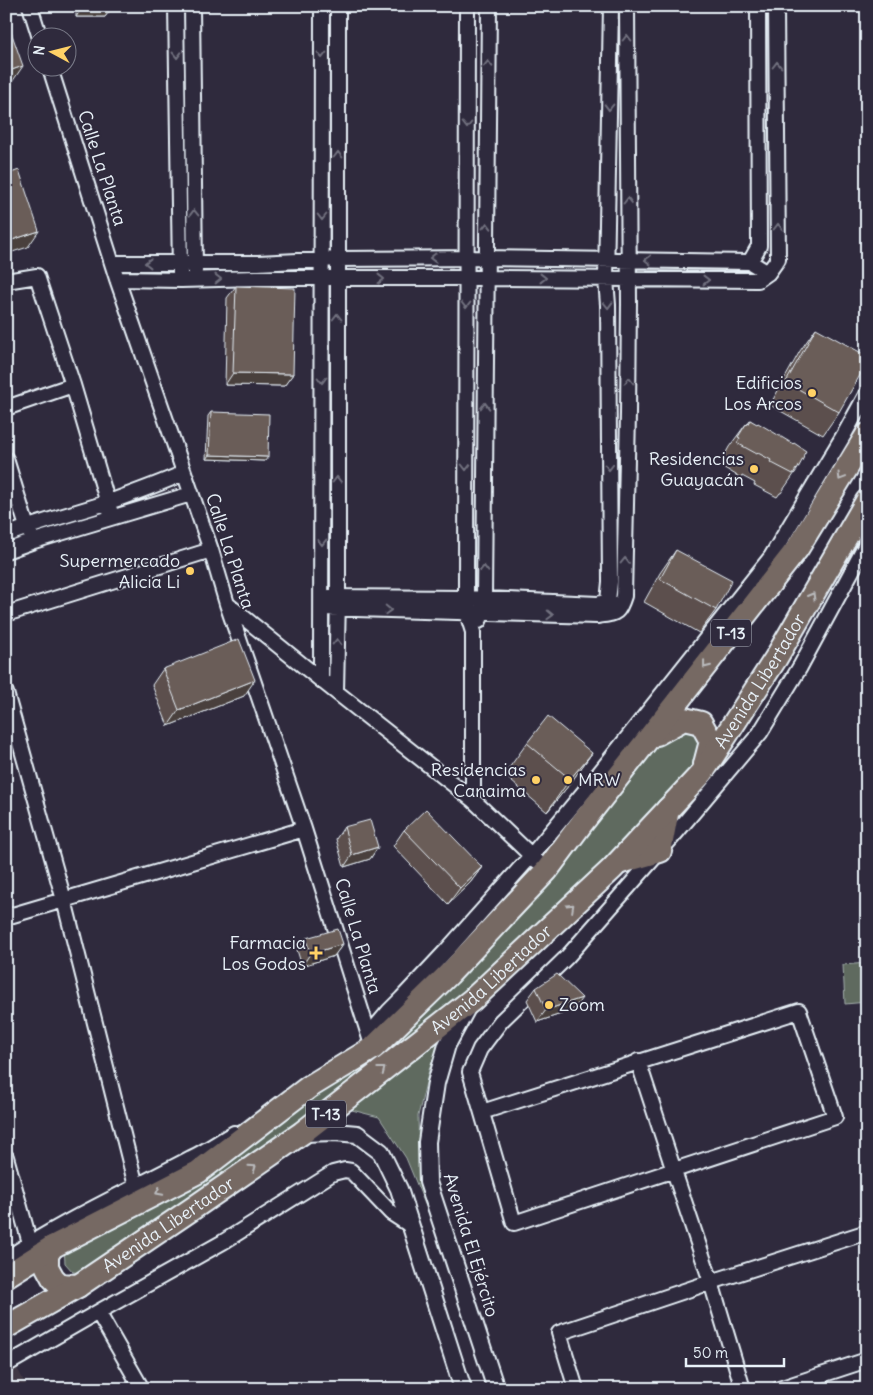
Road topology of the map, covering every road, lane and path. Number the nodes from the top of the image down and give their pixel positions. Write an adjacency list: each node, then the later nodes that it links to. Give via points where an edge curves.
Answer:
1 (30, 6): 12 (street)
2 (176, 6): 22 (street, one-way to 22)
3 (192, 6): 23 (street, one-way to 3)
4 (322, 6): 18 (street, one-way to 18)
5 (338, 6): 16 (street, one-way to 5)
6 (467, 6): 14 (street, one-way to 14)
7 (489, 6): 15 (street, one-way to 7)
8 (611, 6): 17 (street, one-way to 17)
9 (627, 6): 19 (street, one-way to 9)
10 (758, 6): 20 (street, via 759,246)
11 (776, 6): 24 (street, one-way to 11, via 778,259)
12 (37, 28)
13 (53, 78): 21 (street, Calle La Planta)
14 (467, 258): 15 (street); 16 (street, one-way to 16); 26 (street)
15 (486, 258): 17 (street); 27 (street)
16 (337, 259): 18 (street); 29 (street)
17 (606, 259): 19 (street); 30 (street)
18 (322, 260): 23 (street); 25 (street)
19 (629, 260): 20 (street, one-way to 19); 31 (street)
20 (750, 262): 24 (street)
21 (112, 263): 22 (street, one-way to 21); 28 (street, Calle La Planta)
22 (179, 264): 23 (street); 32 (street)
23 (195, 264): 33 (street)
24 (768, 273): 31 (street, one-way to 24, via 758,280)
25 (322, 278): 29 (street); 33 (street, one-way to 25); 54 (street, one-way to 54)
26 (466, 278): 27 (street); 29 (street, one-way to 26); 53 (street, one-way to 53)
27 (487, 278): 30 (street, one-way to 30); 58 (street, one-way to 27)
28 (117, 279): 32 (street); 42 (street, Calle La Planta)
29 (337, 279): 55 (street, one-way to 29)
30 (606, 279): 31 (street); 39 (street, one-way to 39)
31 (629, 279): 38 (street, one-way to 31)
32 (181, 280): 33 (street)
33 (196, 280)
34 (6, 281): 35 (street, via 37,276)
35 (73, 385): 37 (street); 44 (street)
36 (867, 393): 67 (street, Avenida Libertador, via 771,557)
37 (6, 408)
38 (628, 414): 39 (street); 57 (street, one-way to 38, via 624,596)
39 (608, 416): 57 (street, one-way to 57, via 610,582)
40 (867, 435): 65 (highway, Avenida Libertador / T-13, one-way to 65, via 798,549)
41 (6, 459): 47 (street)
42 (184, 473): 43 (street, Calle La Planta); 44 (street)
43 (191, 494): 46 (street); 52 (street, Calle La Planta)
44 (108, 502): 46 (street); 47 (street)
45 (864, 512): 66 (highway, Avenida Libertador / T-13, one-way to 45)
46 (112, 518): 49 (street)
47 (27, 527): 48 (street); 49 (street)
48 (6, 535)
49 (34, 541): 51 (street)
50 (867, 543): 72 (street, Avenida Libertador, via 760,733)
51 (6, 550)
52 (210, 550): 56 (street, Calle La Planta); 60 (street)
53 (466, 598): 55 (street); 58 (street); 59 (street)
54 (322, 602): 55 (street); 62 (street)
55 (337, 603): 59 (street, one-way to 59); 63 (street, one-way to 55)
56 (228, 604): 62 (street); 71 (street, Calle La Planta)
57 (614, 605): 58 (street, via 614,613 597,616)
58 (483, 606): 59 (street); 61 (street)
59 (467, 613): 61 (street)
60 (6, 614)
61 (473, 632): 68 (street)
62 (321, 680): 63 (street)
63 (336, 691): 68 (street)
64 (6, 693): 75 (street)
65 (650, 737): 66 (highway, T-13, via 684,719 701,723 711,741); 70 (highway, Avenida Libertador / T-13)
66 (702, 773): 69 (highway, Avenida Libertador / T-13)
67 (589, 786): 70 (highway, T-13); 73 (street, Avenida Libertador)
68 (473, 800): 73 (street)
69 (668, 809): 72 (highway); 74 (highway, Avenida Libertador / T-13)
70 (582, 823): 73 (highway, Avenida Libertador / T-13)
71 (304, 829): 75 (street); 78 (street, Calle La Planta)
72 (660, 851): 74 (highway); 81 (street, Avenida Libertador, via 567,957 501,1021 480,1049 470,1072)
73 (539, 863): 78 (highway, Avenida Libertador / T-13, via 449,974)
74 (617, 864): 77 (highway, Avenida Libertador / T-13, one-way to 74)
75 (64, 900): 76 (street); 85 (street)
76 (6, 917)
77 (472, 1000): 82 (highway, Avenida Libertador / T-13, one-way to 77); 100 (street, Avenida El Ejército, via 447,1045 436,1083 426,1142 428,1182)
78 (373, 1048): 80 (highway, Avenida Libertador / T-13)
79 (638, 1061): 81 (street); 84 (street); 84 (street, via 799,1011 835,1117)
80 (309, 1087): 85 (street, Avenida Libertador, via 192,1158); 89 (highway, Avenida Libertador / T-13, one-way to 89, via 198,1172)
81 (482, 1112): 84 (street, Avenida Libertador, via 514,1223)
82 (302, 1133): 86 (street, via 357,1134 381,1152); 93 (highway, Avenida Libertador / T-13, one-way to 82)
83 (6, 1157): 88 (street)
84 (674, 1171): 92 (street)
85 (136, 1186): 88 (street, Avenida Libertador)
86 (411, 1226): 94 (street, Avenida Libertador, via 391,1213 351,1171 334,1173 223,1242); 99 (street)
87 (867, 1232): 92 (street)
88 (30, 1243): 90 (street, Avenida Libertador)
89 (52, 1247): 91 (highway, Avenida Libertador / T-13); 93 (highway, via 47,1255 47,1267 53,1278 60,1285)
90 (6, 1259)
91 (6, 1276)
92 (711, 1282): 101 (street, via 559,1332); 102 (street)
93 (78, 1286): 95 (highway, Avenida Libertador / T-13)
94 (98, 1312): 97 (street, Avenida Libertador); 98 (street)
95 (6, 1327)
96 (867, 1360): 103 (street)
97 (6, 1365)
98 (142, 1389)
99 (463, 1389)
100 (496, 1389)
101 (576, 1389)
102 (743, 1389)
103 (779, 1389)

